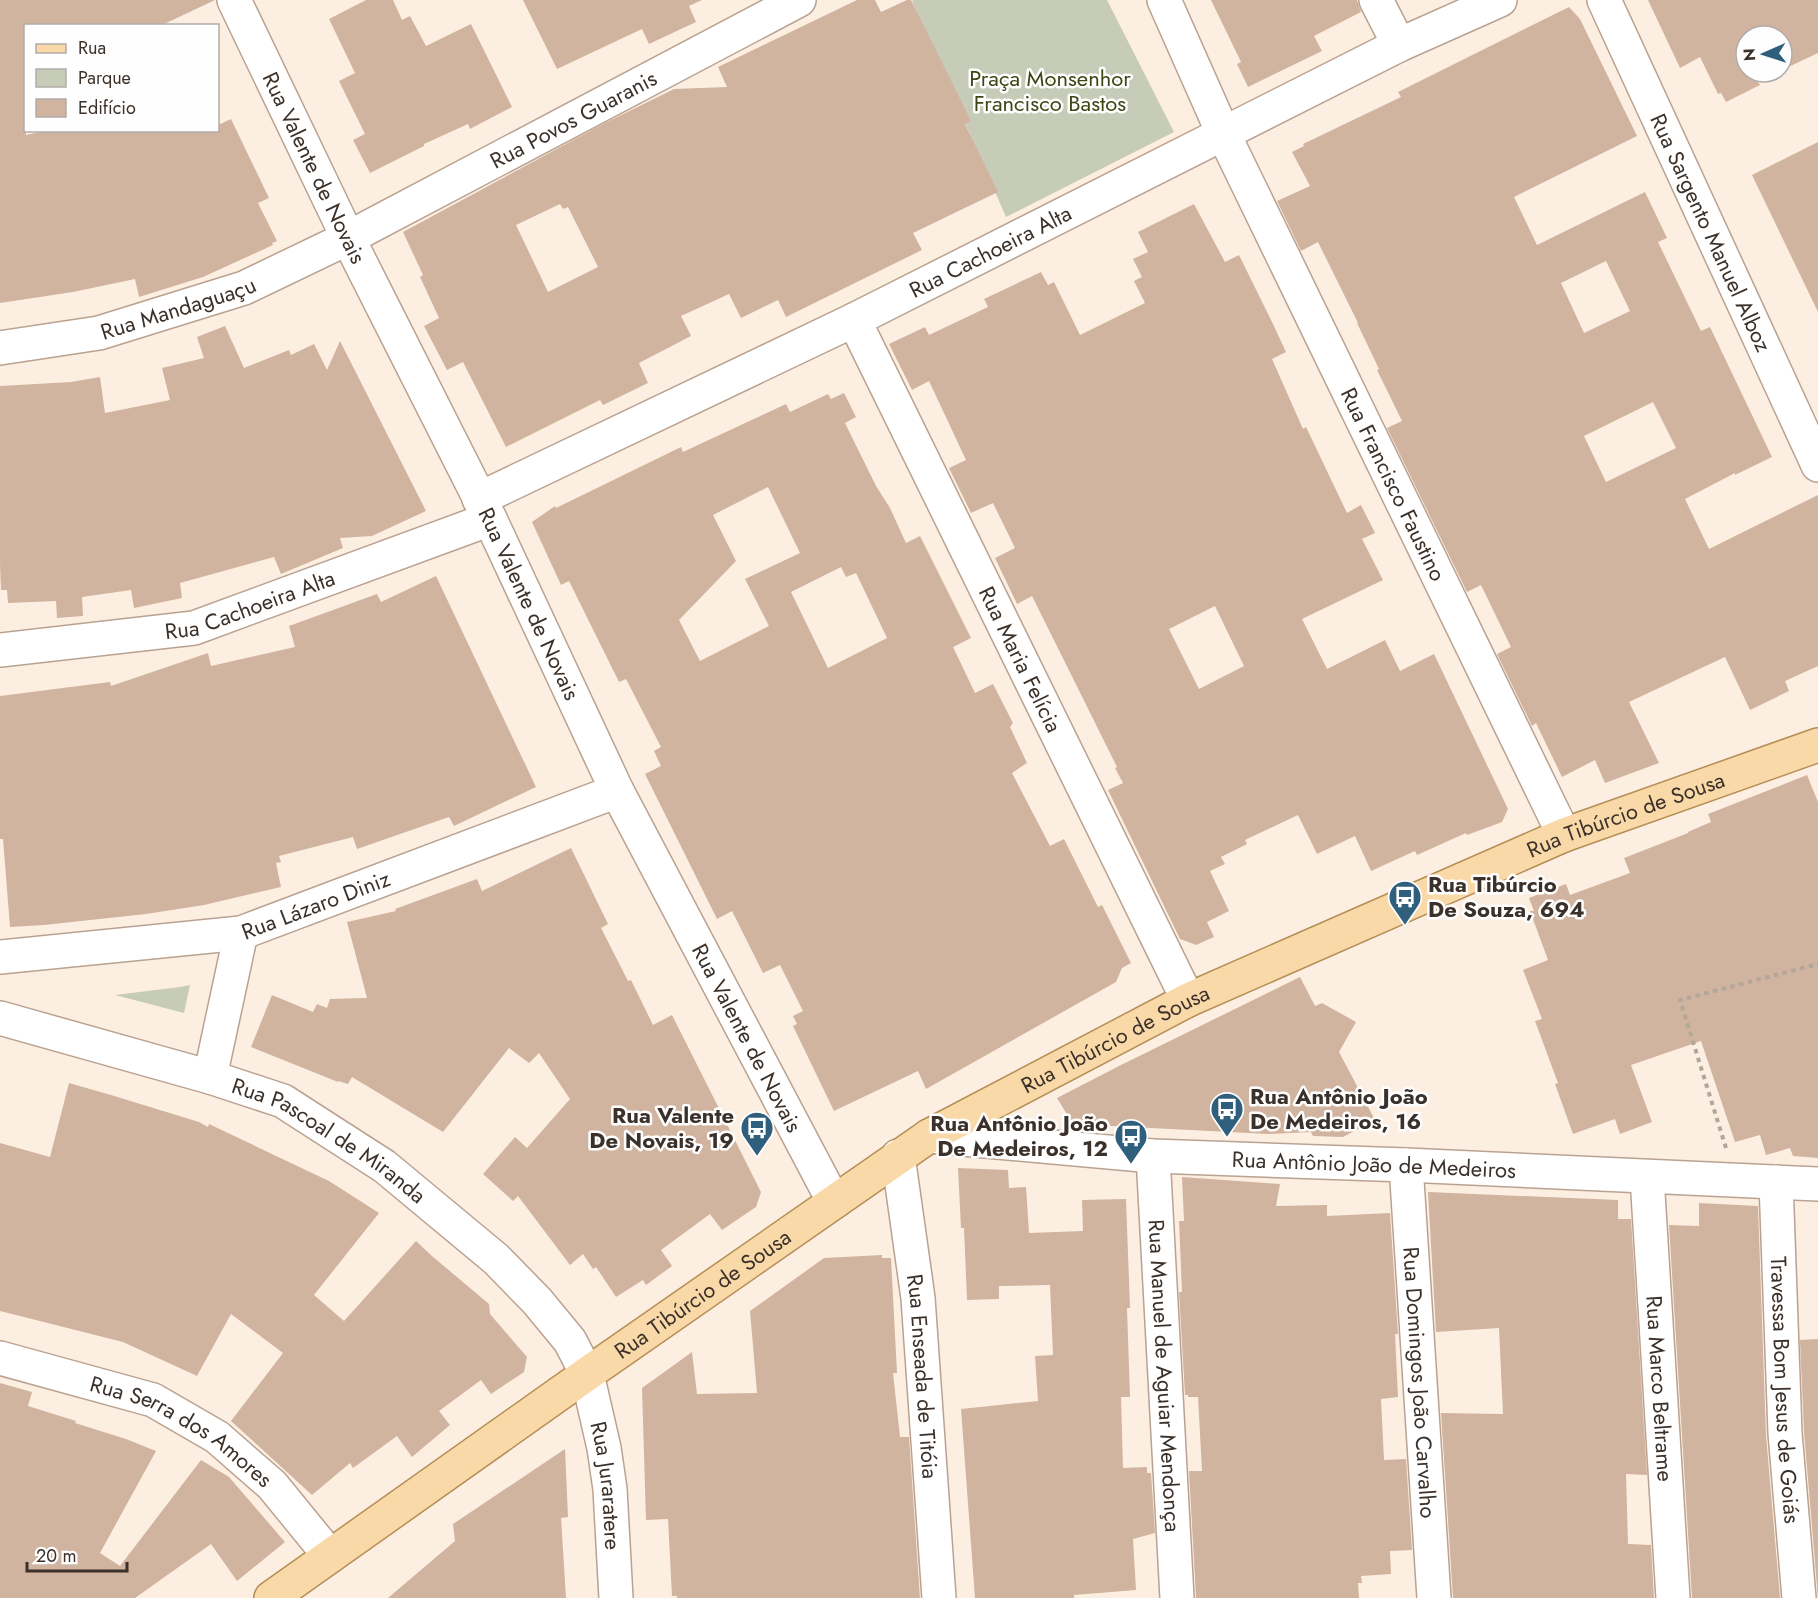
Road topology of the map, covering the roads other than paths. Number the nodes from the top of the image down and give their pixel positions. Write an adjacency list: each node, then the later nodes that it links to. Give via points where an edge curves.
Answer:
1 (234, 0): 9 (street, Rua Valente de Novais)
2 (799, 0): 9 (street, Rua Povos Guaranis)
3 (1164, 0): 8 (street, Rua Francisco Faustino)
4 (1376, 0): 7 (street)
5 (1500, 0): 7 (street, Rua Cachoeira Alta)
6 (1604, 0): 12 (street, Rua Sargento Manuel Alboz)
7 (1399, 45): 8 (street, Rua Cachoeira Alta)
8 (1223, 133): 10 (street, Rua Cachoeira Alta); 17 (street, Rua Francisco Faustino)
9 (348, 238): 11 (street, Rua Mandaguaçu, via 244,288 99,333); 13 (street, Rua Valente de Novais)
10 (854, 320): 13 (street, Rua Cachoeira Alta); 20 (street, Rua Maria Felícia)
11 (0, 348)
12 (1818, 465)
13 (484, 509): 14 (street, Rua Cachoeira Alta, via 194,628); 16 (street, Rua Valente de Novais)
14 (0, 650)
15 (1818, 745): 17 (main road, Rua Tibúrcio de Sousa)
16 (617, 791): 18 (street, Rua Lázaro Diniz); 30 (street, Rua Valente de Novais)
17 (1564, 835): 20 (main road, Rua Tibúrcio de Sousa)
18 (241, 933): 19 (street, Rua Lázaro Diniz); 22 (street)
19 (0, 957)
20 (1188, 1000): 23 (main road, Rua Tibúrcio de Sousa)
21 (0, 1018): 22 (street, Rua Pascoal de Miranda)
22 (210, 1077): 32 (street, Rua Pascoal de Miranda, via 283,1101 384,1166 496,1260 529,1293 570,1341)
23 (929, 1136): 24 (main road, Rua Tibúrcio de Sousa); 25 (street, Rua Antônio João de Medeiros)
24 (898, 1156): 30 (main road, Rua Tibúrcio de Sousa); 36 (street, Rua Enseada de Titóia, via 918,1298)
25 (1153, 1156): 26 (street, Rua Antônio João de Medeiros); 37 (street, Rua Manuel de Aguiar Mendonça)
26 (1406, 1165): 27 (street, Rua Antônio João de Medeiros); 38 (street, Rua Domingos João Carvalho)
27 (1647, 1178): 28 (street, Rua Antônio João de Medeiros); 39 (street, Rua Marco Beltrame)
28 (1776, 1182): 29 (street, Rua Antônio João de Medeiros); 40 (street, Travessa Bom Jesus de Goiás, via 1785,1433)
29 (1818, 1184)
30 (834, 1202): 32 (main road, Rua Tibúrcio de Sousa)
31 (0, 1358): 33 (street, Rua Serra dos Amores, via 153,1400 217,1437 272,1485)
32 (586, 1374): 33 (main road, Rua Tibúrcio de Sousa); 35 (street, Rua Juraratere, via 610,1489)
33 (330, 1556): 34 (main road, Rua Tibúrcio de Sousa)
34 (271, 1598)
35 (616, 1598)
36 (939, 1598)
37 (1177, 1598)
38 (1434, 1598)
39 (1673, 1598)
40 (1799, 1598)

